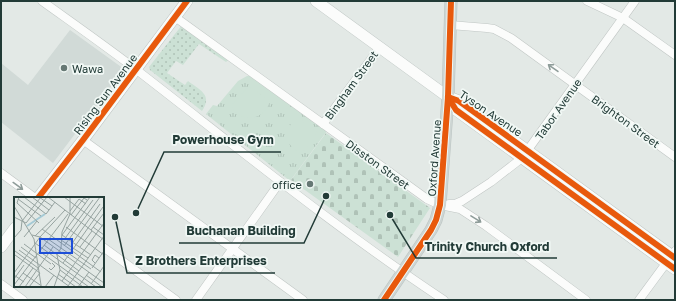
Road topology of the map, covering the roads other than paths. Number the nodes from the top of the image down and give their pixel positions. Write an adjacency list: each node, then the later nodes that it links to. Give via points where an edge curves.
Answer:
1 (42, 1): 12 (street)
2 (187, 1): 7 (street, Rising Sun Avenue)
3 (316, 1): 10 (street, Tyson Avenue)
4 (451, 1): 9 (main road, Oxford Avenue)
5 (587, 1): 8 (street)
6 (635, 1): 8 (street, Tabor Avenue)
7 (175, 17): 12 (street, Rising Sun Avenue); 15 (street, Disston Street)
8 (622, 18): 11 (street); 13 (street, Tabor Avenue)
9 (450, 25): 13 (street, Brighton Street, one-way to 9, via 494,29); 14 (main road, Oxford Avenue)
10 (380, 47): 14 (street, Tyson Avenue); 15 (street, Bingham Street)
11 (675, 56)
12 (136, 70): 16 (street, Rising Sun Avenue); 20 (street)
13 (576, 84): 17 (street, Tabor Avenue); 18 (street, Brighton Street)
14 (448, 97): 17 (street, Tyson Avenue, via 456,110); 23 (main road, Oxford Avenue)
15 (323, 124): 23 (street, Disston Street, via 411,188)
16 (83, 140): 22 (street, Rising Sun Avenue); 27 (street)
17 (525, 155): 23 (street, Tabor Avenue, via 462,201); 28 (street, Tyson Avenue)
18 (675, 157)
19 (1, 173): 21 (street, one-way to 21)
20 (280, 182): 27 (street); 29 (street)
21 (35, 197)
22 (37, 197)
23 (440, 205): 29 (main road, Oxford Avenue, via 436,220); 37 (street, Disston Street, one-way to 37, via 460,209)
24 (14, 229): 25 (street)
25 (1, 247)
26 (104, 249): 32 (street)
27 (233, 249): 33 (street); 34 (street)
28 (673, 259): 38 (street)
29 (402, 272): 35 (main road, Oxford Avenue); 36 (street)
30 (1, 284): 31 (street)
31 (22, 300)
32 (176, 300)
33 (196, 300)
34 (303, 300)
35 (384, 300)
36 (444, 300)
37 (586, 300)
38 (639, 300)

